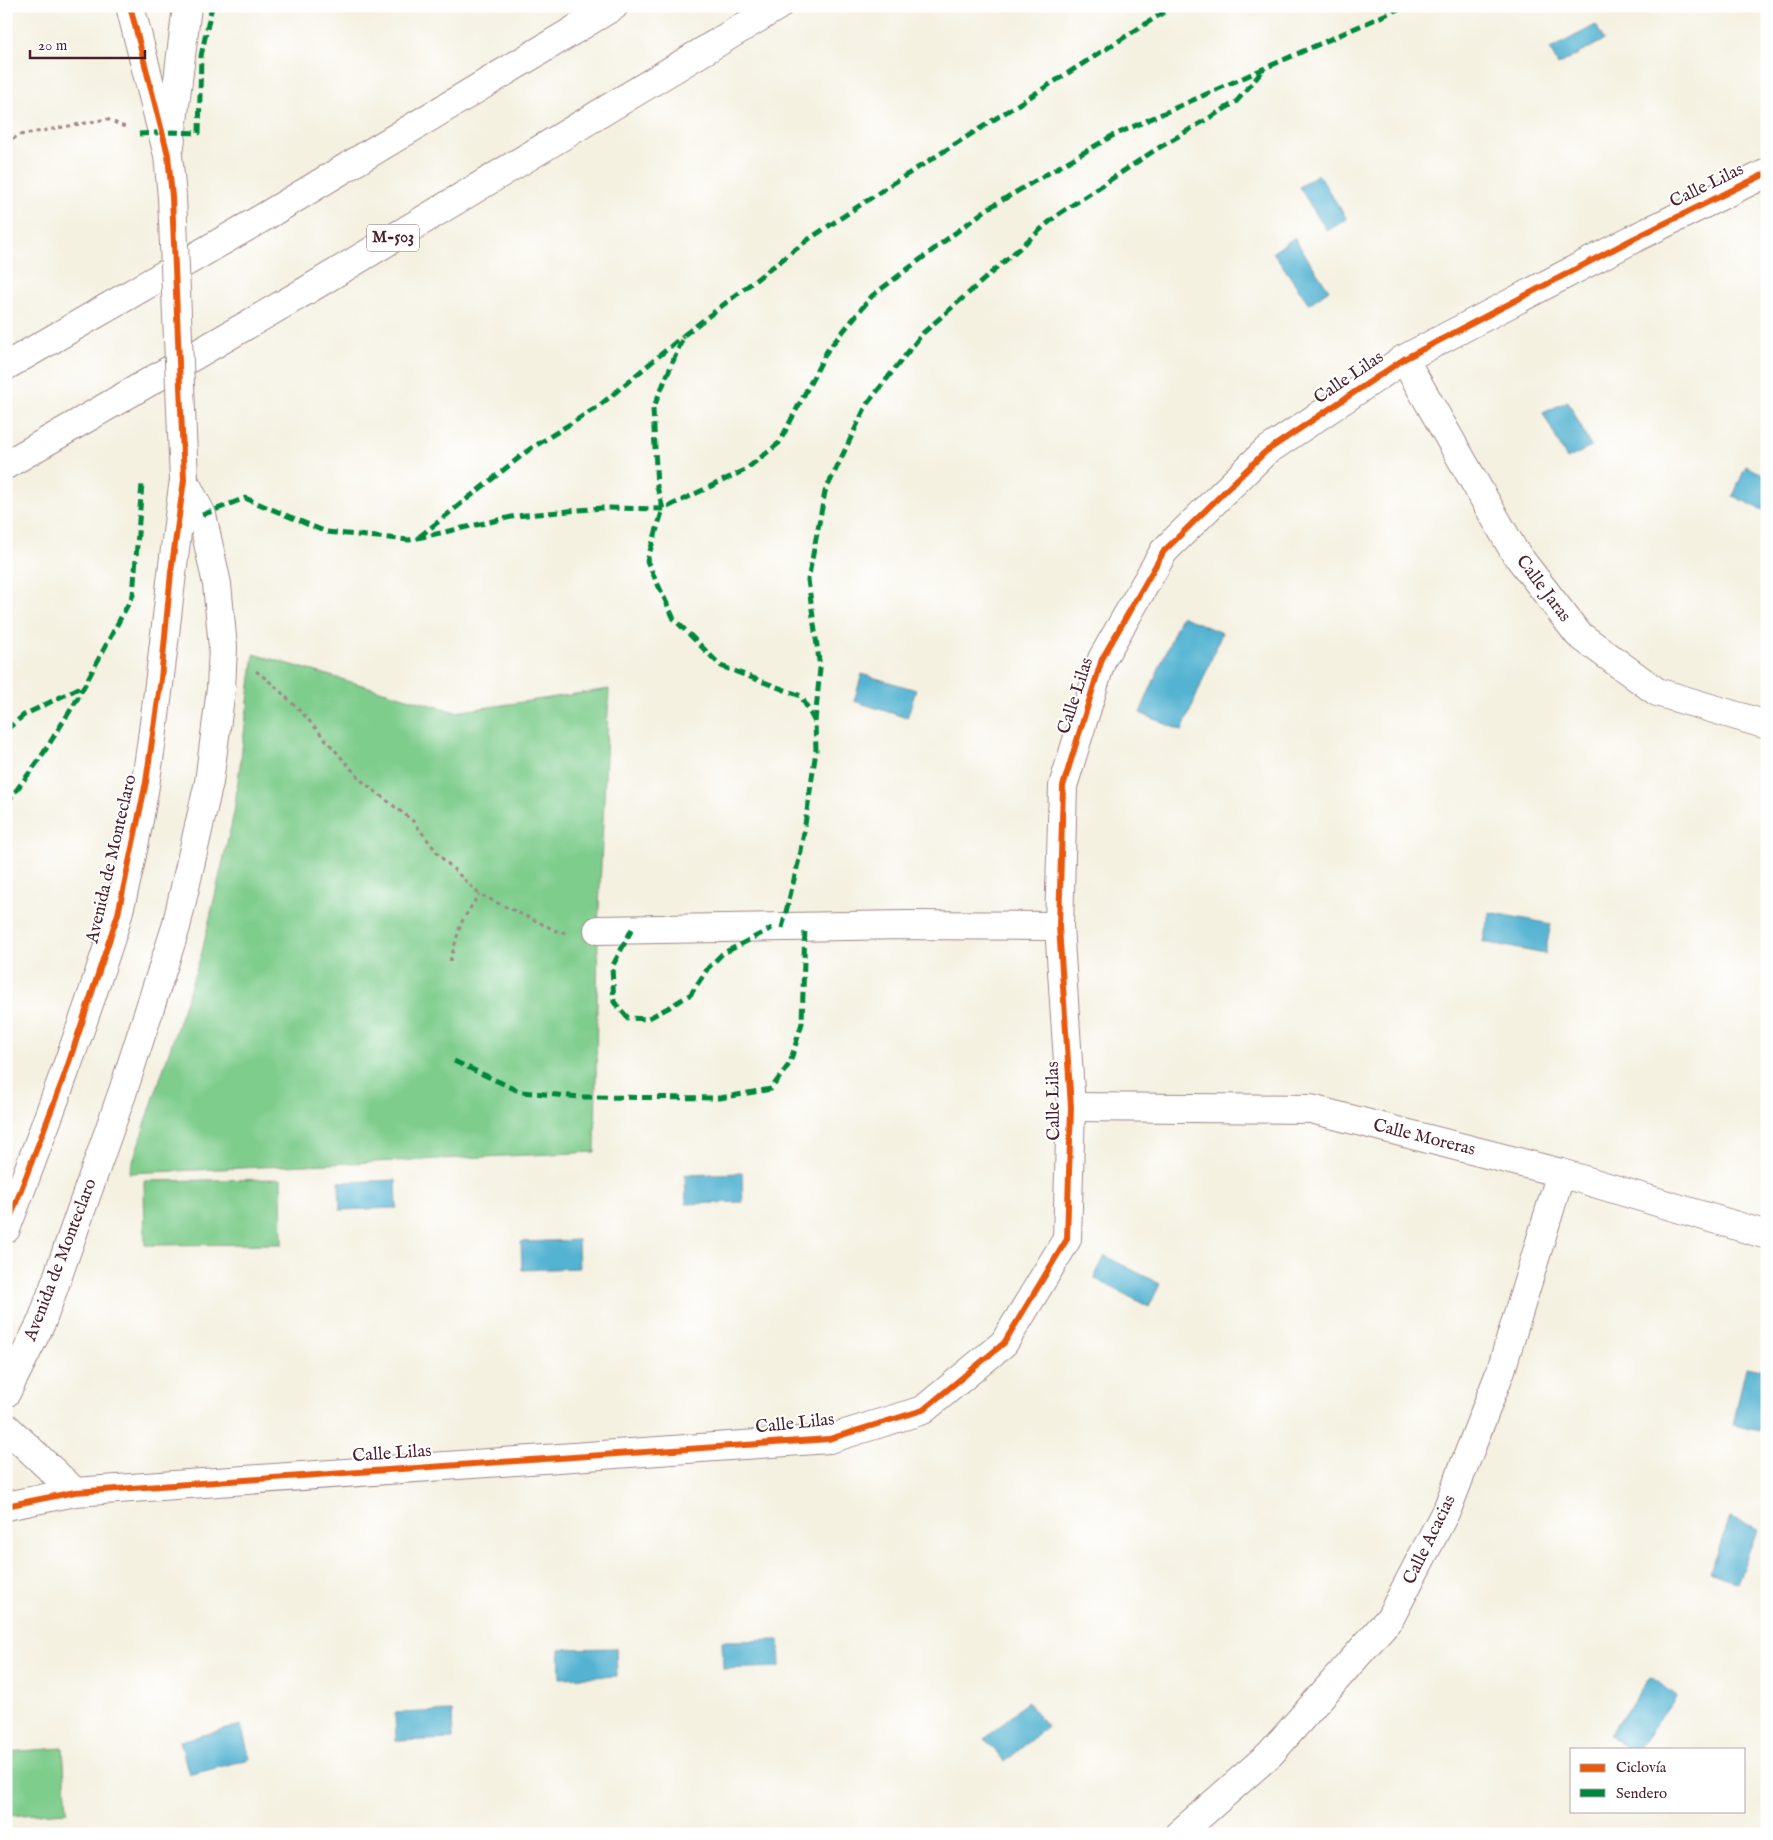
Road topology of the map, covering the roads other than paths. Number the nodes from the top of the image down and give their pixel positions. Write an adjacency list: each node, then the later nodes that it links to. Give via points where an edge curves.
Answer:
1 (130, 6): 5 (main road)
2 (187, 6): 5 (main road)
3 (614, 6): 8 (main road, via 264,217)
4 (778, 6): 9 (main road, M-503, via 304,292)
5 (168, 155): 10 (main road, bridge)
6 (1767, 173): 7 (main road, Calle Lilas)
7 (1404, 359): 11 (main road, Calle Jaras, via 1514,551 1578,634 1657,692); 12 (main road, Calle Lilas, via 1265,452 1164,552 1102,659 1063,786)
8 (6, 366)
9 (6, 465)
10 (184, 480): 16 (main road, Avenida de Monteclaro, via 146,782 118,914 65,1074); 18 (main road, Avenida de Monteclaro, via 202,515 217,584 223,647 221,690 208,782 176,927 123,1091 42,1321)
11 (1767, 725)
12 (1059, 926): 13 (main road); 14 (main road, Calle Lilas)
13 (598, 930)
14 (1072, 1107): 15 (main road, Calle Moreras, via 1311,1109); 20 (main road, Calle Lilas, via 1067,1239 1004,1343 923,1410 829,1439)
15 (1561, 1173): 17 (main road, Calle Moreras); 22 (main road, Calle Acacias, via 1502,1370 1448,1507 1390,1618 1270,1754)
16 (6, 1229)
17 (1767, 1236)
18 (6, 1393)
19 (6, 1427): 20 (main road)
20 (76, 1492): 21 (main road, Calle Lilas)
21 (6, 1506)
22 (1180, 1834)

